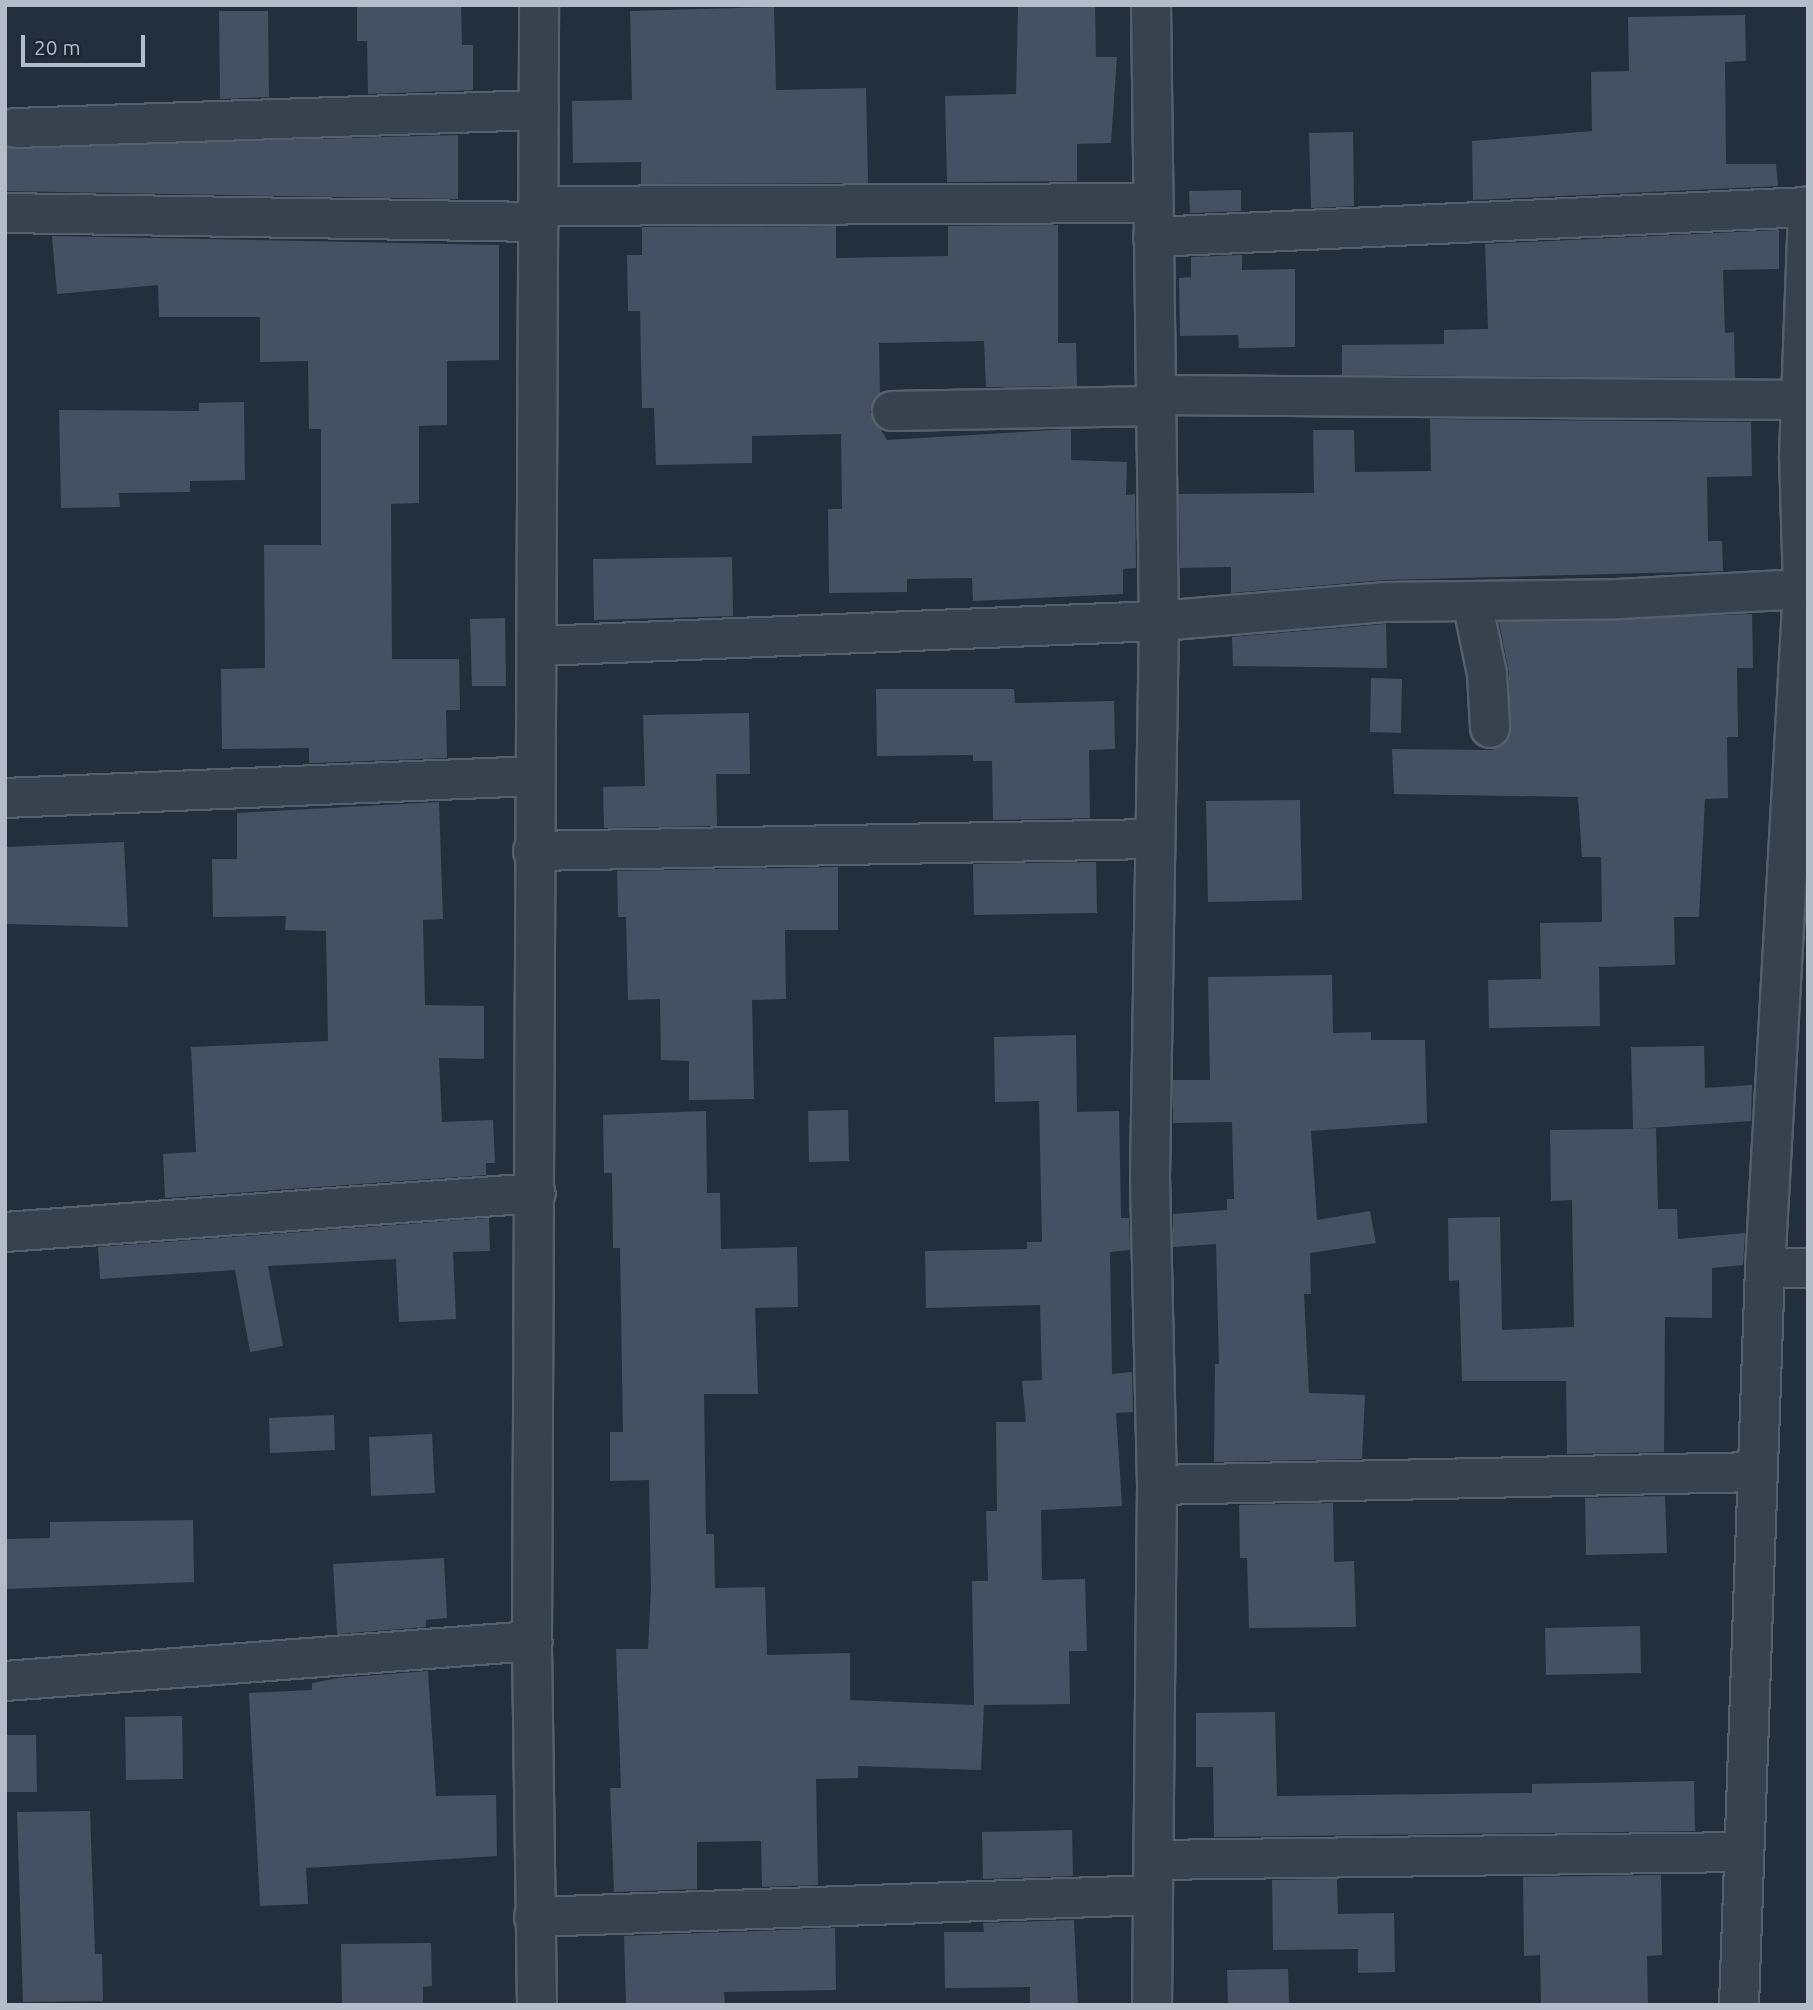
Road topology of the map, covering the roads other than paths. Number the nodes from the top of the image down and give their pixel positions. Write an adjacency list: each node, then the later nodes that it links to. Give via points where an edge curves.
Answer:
1 (539, 5): 3 (street)
2 (1151, 5): 8 (street)
3 (539, 110): 4 (street); 7 (street)
4 (16, 128)
5 (1808, 206): 8 (street); 10 (street)
6 (5, 213): 7 (street)
7 (539, 214): 8 (street); 16 (street)
8 (1153, 220): 9 (street)
9 (1154, 400): 10 (street); 11 (street); 15 (street)
10 (1801, 400): 12 (street)
11 (892, 411)
12 (1803, 456): 13 (street)
13 (1803, 589): 14 (street); 24 (street)
14 (1472, 601): 15 (street, via 1384,602); 17 (street, via 1487,674)
15 (1159, 621): 16 (street); 20 (street)
16 (539, 646): 18 (street)
17 (1490, 728)
18 (534, 776): 19 (street); 21 (street)
19 (5, 798)
20 (1155, 839): 21 (street); 27 (street, via 1150,1177)
21 (533, 851): 22 (street)
22 (536, 1193): 23 (street); 28 (street)
23 (5, 1232)
24 (1765, 1268): 25 (street); 26 (street)
25 (1808, 1268)
26 (1758, 1472): 27 (street); 30 (street)
27 (1157, 1485): 31 (street)
28 (532, 1641): 29 (street); 32 (street)
29 (5, 1681)
30 (1742, 1852): 31 (street); 35 (street)
31 (1153, 1877): 32 (street); 34 (street)
32 (534, 1917): 33 (street)
33 (537, 2005)
34 (1152, 2005)
35 (1739, 2005)

